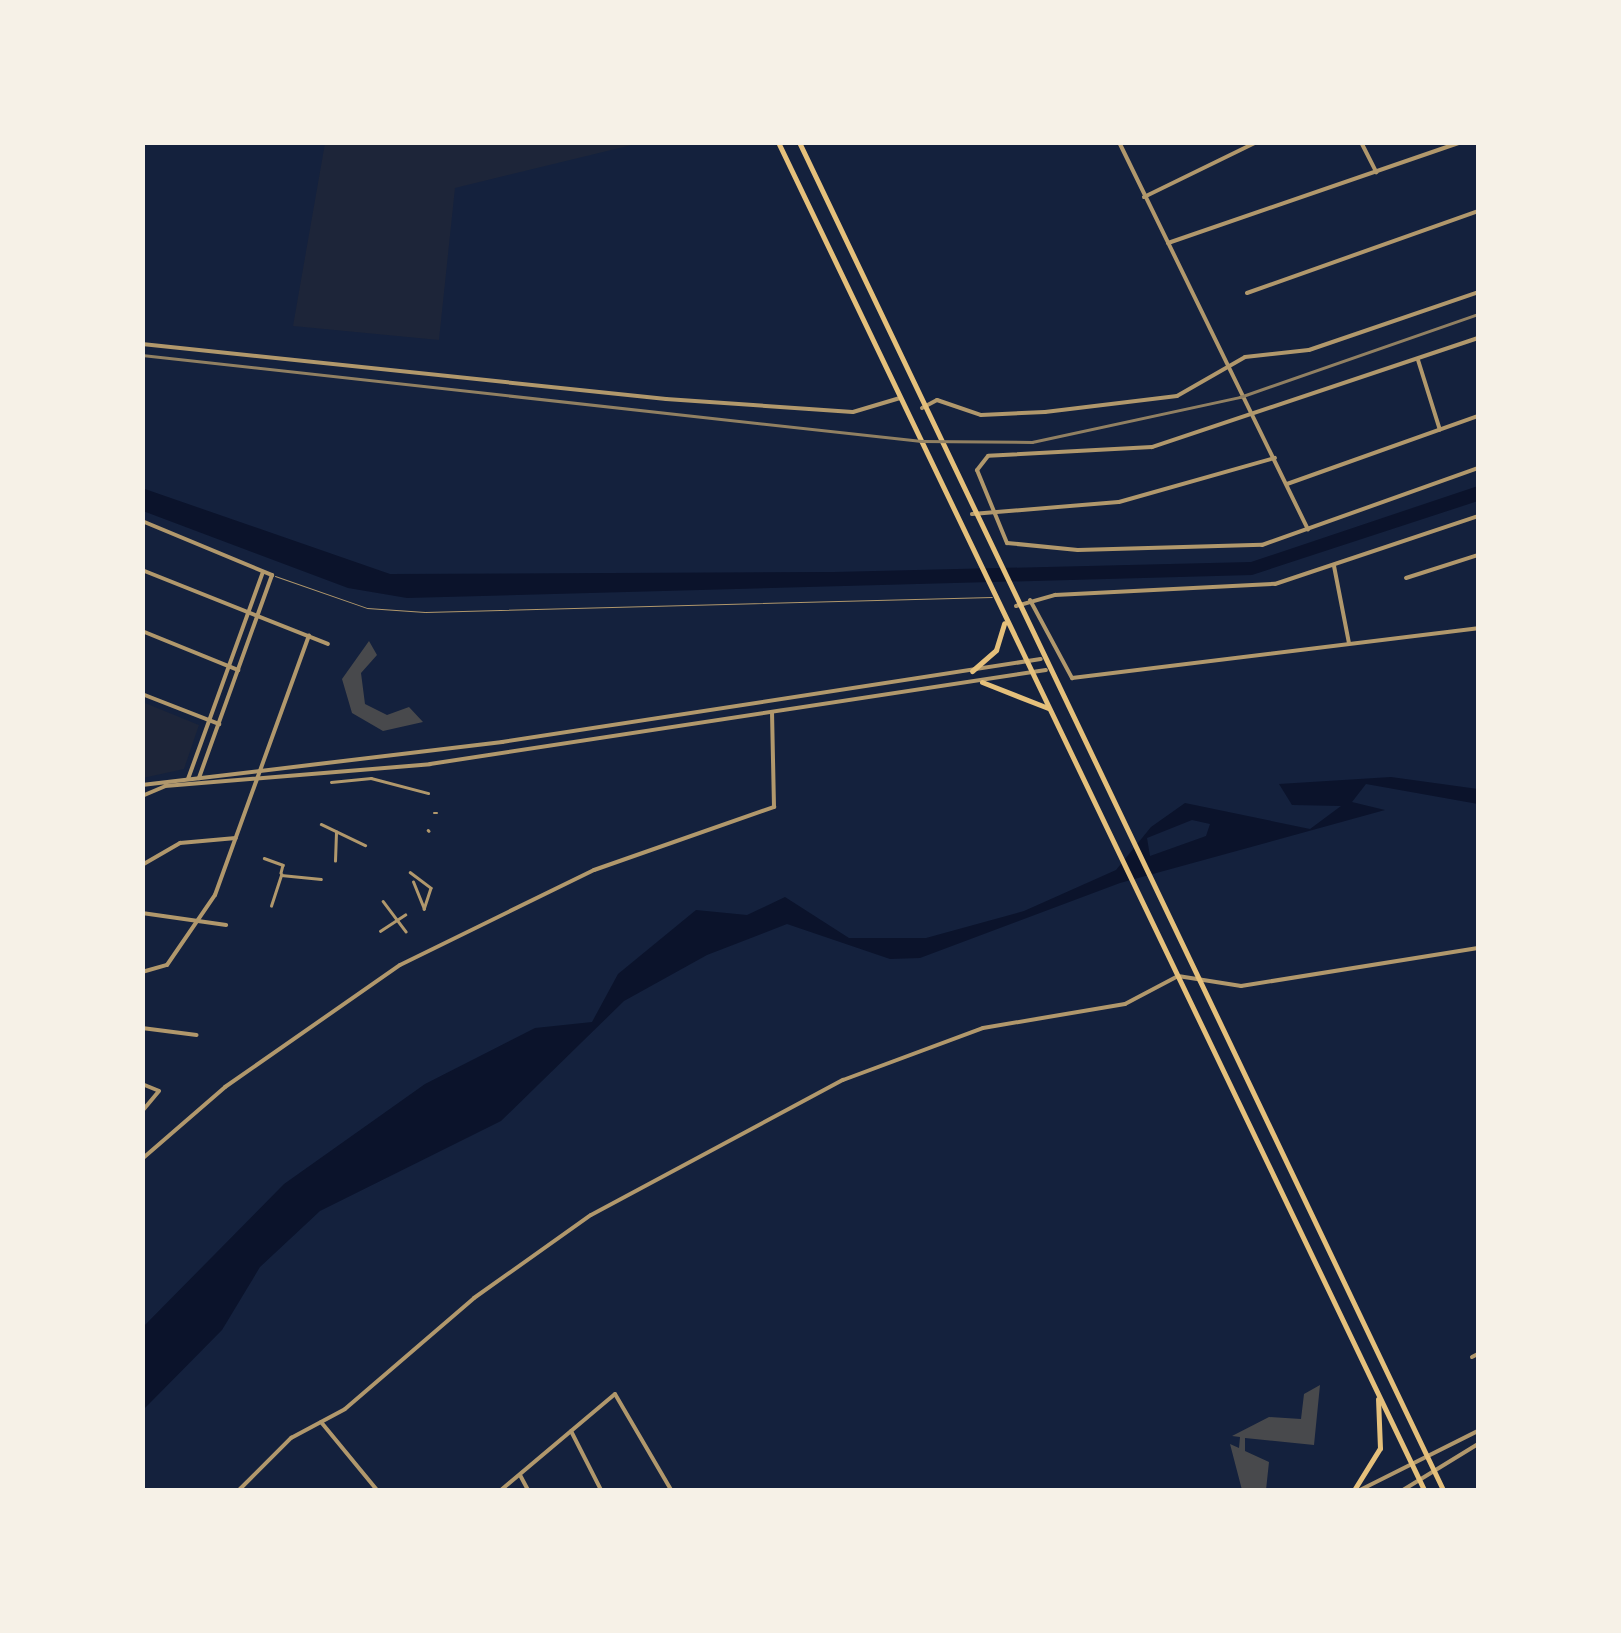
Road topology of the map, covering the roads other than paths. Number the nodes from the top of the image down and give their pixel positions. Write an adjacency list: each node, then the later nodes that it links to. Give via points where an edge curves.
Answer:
1 (778, 142): 18 (main road)
2 (798, 142): 19 (main road)
3 (1119, 142): 9 (street)
4 (1257, 142): 9 (street)
5 (1361, 142): 8 (street)
6 (1462, 142): 7 (street)
7 (1443, 146): 8 (street)
8 (1376, 172): 11 (street)
9 (1144, 197): 11 (street)
10 (1478, 211): 13 (street)
11 (1167, 243): 17 (street)
12 (1478, 292): 17 (street, via 1309,350)
13 (1247, 293)
14 (1478, 338): 16 (street)
15 (142, 344): 18 (street, via 666,399 853,412)
16 (1418, 360): 20 (street); 22 (street)
17 (1225, 367): 19 (street, via 1177,396 1045,412 981,414 937,400); 20 (street)
18 (900, 398): 37 (main road)
19 (922, 408): 27 (main road)
20 (1255, 415): 23 (street); 26 (street, via 1139,449 978,460)
21 (1478, 416): 22 (street)
22 (1440, 430): 25 (street)
23 (1275, 458): 25 (street); 26 (street, via 1119,502)
24 (1478, 468): 30 (street)
25 (1287, 484): 30 (street)
26 (994, 512): 27 (street); 30 (street, via 1006,543 1045,550 1250,546)
27 (972, 514): 39 (main road)
28 (1478, 516): 32 (street)
29 (142, 521): 34 (street)
30 (1308, 530)
31 (1478, 555): 36 (street)
32 (1334, 566): 38 (street, via 1258,587); 46 (street)
33 (142, 570): 40 (street)
34 (262, 572): 35 (street); 40 (street)
35 (272, 575): 37 (lane, via 367,608 425,612); 41 (street)
36 (1406, 578)
37 (992, 594): 42 (main road)
38 (1030, 600): 39 (street); 46 (street, via 1066,674)
39 (1016, 606): 48 (main road)
40 (248, 612): 41 (street); 50 (street)
41 (257, 616): 45 (street); 51 (street)
42 (1005, 620): 49 (main road); 53 (main road, via 996,650)
43 (1478, 628): 46 (street)
44 (142, 632): 50 (street)
45 (310, 636): 47 (street); 63 (street)
46 (1349, 642)
47 (328, 644)
48 (1041, 659): 49 (street); 52 (main road)
49 (1025, 663): 53 (street); 54 (main road)
50 (228, 666): 51 (street); 61 (street)
51 (238, 670): 62 (street)
52 (1046, 670): 54 (street); 109 (main road)
53 (972, 671): 55 (street)
54 (1030, 672): 56 (street); 59 (main road)
55 (962, 673): 57 (street); 63 (street, via 502,742)
56 (982, 682): 57 (street); 59 (main road)
57 (964, 685): 60 (street)
58 (142, 694): 61 (street)
59 (1051, 710): 104 (main road)
60 (772, 712): 66 (street, via 430,764); 101 (street, via 774,806 562,884 400,965 225,1087)
61 (209, 720): 62 (street); 64 (street)
62 (218, 724): 65 (street)
63 (262, 768): 65 (street); 66 (street)
64 (189, 774): 65 (street); 69 (street); 70 (street)
65 (201, 774): 68 (street)
66 (258, 779): 68 (street); 75 (street)
67 (331, 782): 71 (street, via 370,778)
68 (197, 783): 70 (street)
69 (142, 784)
70 (186, 784): 72 (street)
71 (428, 793)
72 (142, 796)
73 (321, 824): 74 (street)
74 (336, 832): 76 (street); 79 (street)
75 (237, 838): 81 (street, via 180,843); 90 (street)
76 (365, 845)
77 (264, 858): 80 (street)
78 (284, 858): 80 (street)
79 (334, 860)
80 (283, 864): 83 (street)
81 (142, 865)
82 (410, 872): 85 (street)
83 (280, 874): 84 (street); 87 (street)
84 (322, 879)
85 (413, 882): 85 (street, via 430,888 424,909 412,892)
86 (382, 901): 91 (street)
87 (271, 906)
88 (142, 913): 90 (street)
89 (404, 915): 91 (street)
90 (198, 921): 92 (street); 96 (street, via 161,970)
91 (396, 921): 93 (street); 94 (street)
92 (226, 925)
93 (380, 931)
94 (406, 931)
95 (1478, 948): 105 (street, via 1241,986 1178,976 1125,1004 983,1028 843,1080 591,1215)
96 (142, 972)
97 (142, 1028): 98 (street)
98 (197, 1035)
99 (146, 1084): 100 (street, via 160,1094)
100 (142, 1111)
101 (142, 1159)
102 (1478, 1354): 103 (street)
103 (1472, 1357)
104 (1377, 1391): 110 (main road); 120 (main road, via 1380,1448)
105 (322, 1422): 114 (street, via 278,1448); 115 (street)
106 (571, 1431): 112 (street); 118 (street); 119 (street, via 619,1394)
107 (1478, 1431): 109 (street)
108 (1478, 1444): 111 (street)
109 (1428, 1460): 110 (street); 111 (main road)
110 (1414, 1466): 113 (main road); 120 (street)
111 (1434, 1472): 113 (street); 123 (main road)
112 (520, 1475): 116 (street); 117 (street)
113 (1420, 1481): 121 (street); 122 (main road)
114 (240, 1490)
115 (377, 1490)
116 (501, 1490)
117 (528, 1490)
118 (602, 1490)
119 (671, 1490)
120 (1357, 1490)
121 (1403, 1490)
122 (1424, 1490)
123 (1443, 1490)

